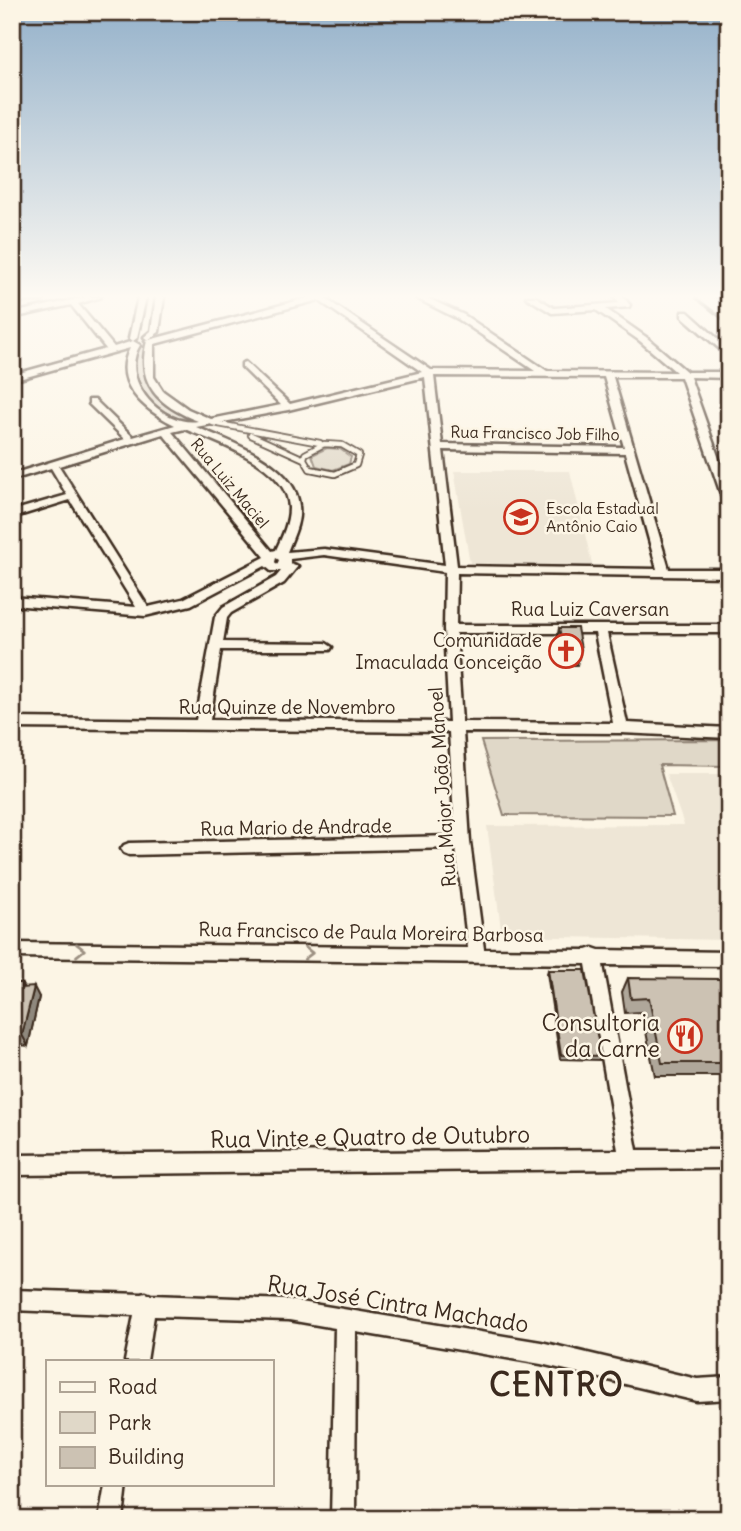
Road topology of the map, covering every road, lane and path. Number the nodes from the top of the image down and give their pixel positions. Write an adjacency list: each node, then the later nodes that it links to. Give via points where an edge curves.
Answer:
1 (38, 368): 14 (street)
2 (39, 368): 14 (street)
3 (129, 368): 18 (street, via 133,392)
4 (148, 368): 17 (street, via 156,388 181,408)
5 (249, 368): 16 (street)
6 (422, 368): 9 (street)
7 (537, 368): 10 (street)
8 (677, 368): 12 (street)
9 (429, 373): 10 (street); 16 (street); 23 (street, Rua Major João Manoel)
10 (544, 373): 11 (street)
11 (608, 374): 12 (street); 24 (street)
12 (684, 374): 13 (street); 29 (street)
13 (729, 375)
14 (12, 376)
15 (92, 402): 21 (street)
16 (288, 407): 17 (street)
17 (213, 423): 18 (street); 20 (lane)
18 (187, 426): 19 (street); 31 (street, via 280,475 289,489 294,516)
19 (165, 430): 21 (street); 31 (street, Rua Luiz Maciel)
20 (241, 430): 22 (lane); 25 (lane)
21 (131, 440): 26 (street)
22 (324, 444): 25 (lane, via 309,450); 25 (lane, via 350,447 359,455 356,465 326,474 310,468)
23 (439, 447): 24 (street, Rua Francisco Job Filho); 32 (street, Rua Major João Manoel)
24 (631, 450): 33 (street)
25 (304, 459)
26 (53, 464): 27 (street); 28 (street)
27 (12, 477)
28 (72, 496): 30 (street); 36 (street)
29 (729, 503)
30 (12, 515)
31 (279, 564): 32 (street, via 324,552); 36 (street, via 250,571 187,602); 40 (street, via 221,617)
32 (451, 570): 33 (street); 38 (street, Rua Major João Manoel)
33 (664, 572): 34 (street)
34 (729, 573)
35 (12, 601): 36 (street)
36 (145, 612)
37 (600, 628): 38 (street, Rua Luiz Caversan); 39 (street, Rua Luiz Caversan); 45 (street)
38 (450, 629): 44 (street, Rua Major João Manoel)
39 (729, 629)
40 (217, 646): 41 (street); 43 (street)
41 (326, 647)
42 (12, 723): 43 (street, Rua Quinze de Novembro)
43 (202, 726): 44 (street, Rua Quinze de Novembro)
44 (456, 727): 45 (street, Rua Quinze de Novembro); 47 (street, Rua Major João Manoel)
45 (621, 728): 46 (street, Rua Quinze de Novembro)
46 (729, 733)
47 (463, 842): 48 (street, Rua Mario de Andrade); 50 (street, Rua Major João Manoel)
48 (129, 849)
49 (12, 950): 50 (street, Rua Francisco de Paula Moreira Barbosa, one-way to 50)
50 (477, 955): 51 (street, Rua Francisco de Paula Moreira Barbosa)
51 (593, 956): 52 (street, Rua Francisco de Paula Moreira Barbosa); 53 (street)
52 (729, 959)
53 (629, 1158): 54 (street, Rua Vinte e Quatro de Outubro); 55 (street, Rua Vinte e Quatro de Outubro)
54 (729, 1159)
55 (12, 1165)
56 (12, 1300): 57 (street, Rua José Cintra Machado)
57 (146, 1303): 58 (street, Rua José Cintra Machado, via 289,1310); 59 (street)
58 (346, 1319): 60 (street, Rua José Cintra Machado, via 541,1353 697,1390); 63 (street)
59 (136, 1360)
60 (729, 1388)
61 (116, 1486): 62 (street)
62 (111, 1519)
63 (343, 1519)

